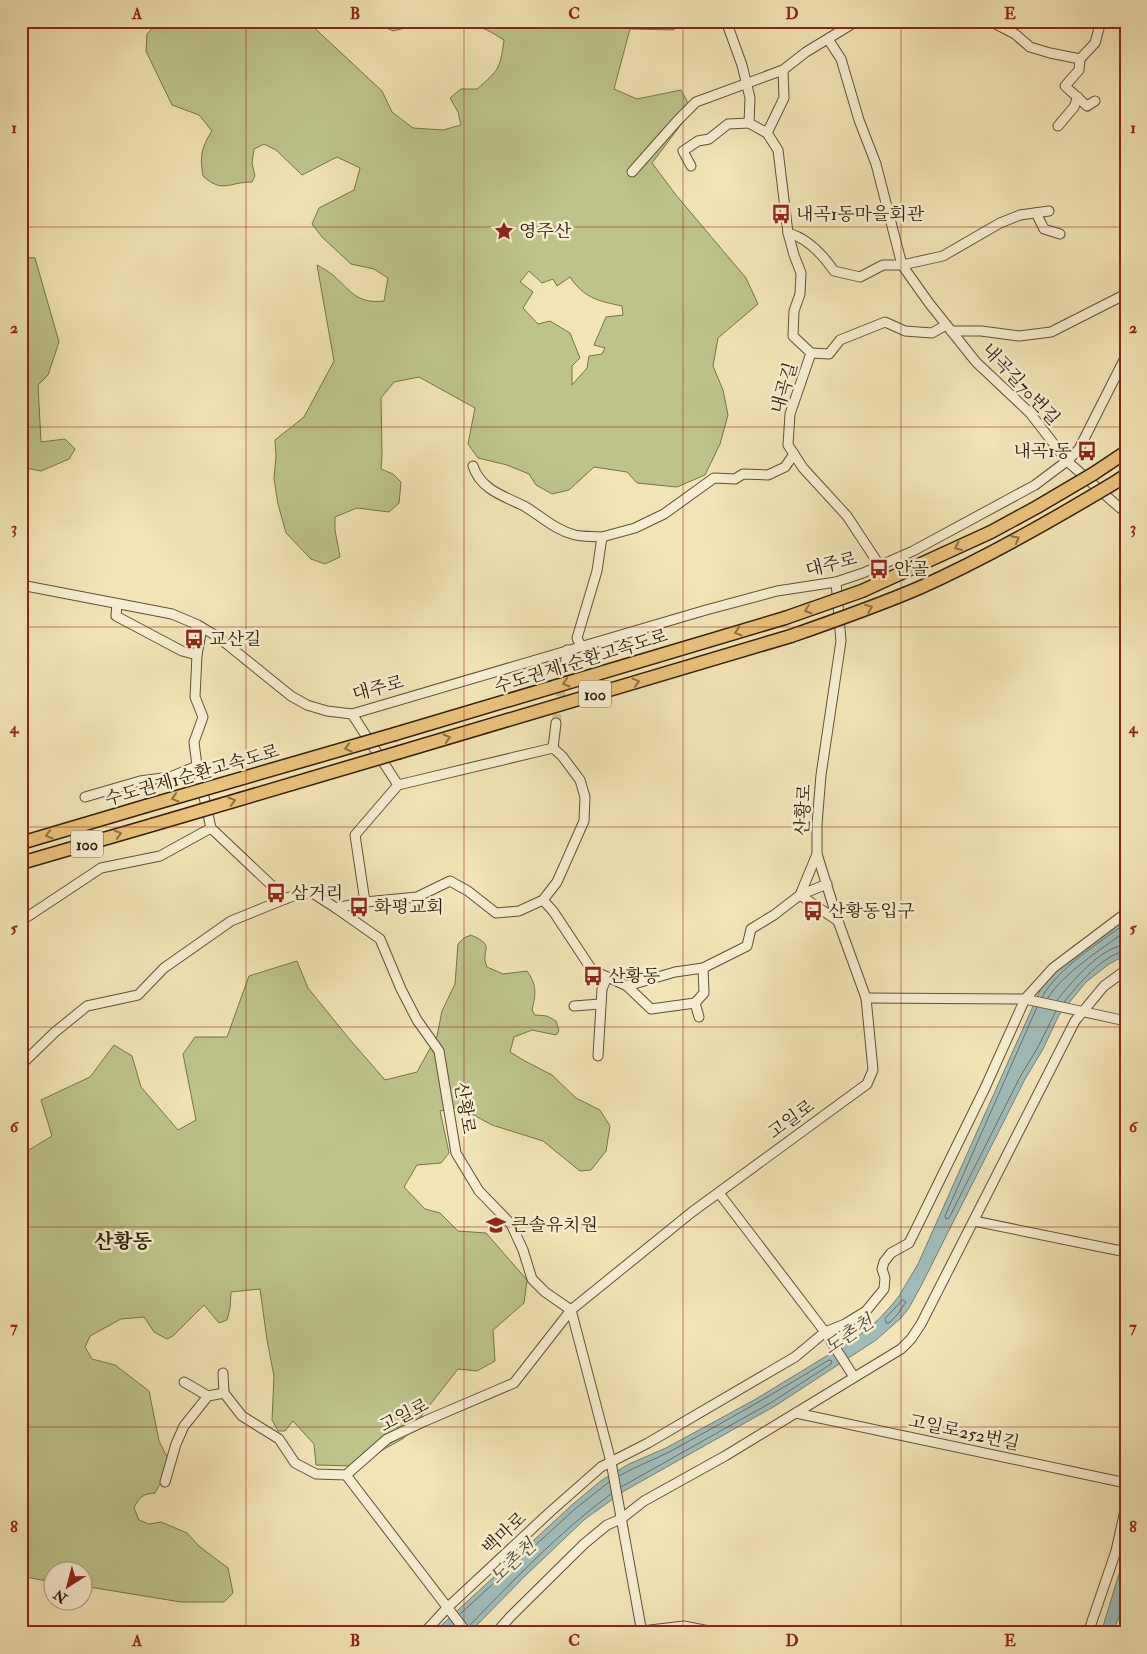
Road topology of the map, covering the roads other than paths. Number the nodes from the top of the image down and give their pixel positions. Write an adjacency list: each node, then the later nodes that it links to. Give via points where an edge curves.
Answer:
1 (726, 21): 8 (street)
2 (857, 21): 5 (street)
3 (990, 21): 6 (street, via 1015,34 1030,48)
4 (1101, 21): 6 (street, via 1095,44)
5 (828, 39): 7 (street); 20 (street, via 844,66 859,120 876,164)
6 (1080, 58): 9 (street, via 1079,70 1065,86)
7 (783, 70): 8 (street); 13 (street, via 784,98)
8 (746, 83): 11 (street, via 750,98); 15 (street, via 696,102)
9 (1078, 97): 10 (street, via 1087,106); 12 (street)
10 (1095, 101)
11 (749, 123): 13 (street); 14 (street, via 728,124 709,139 698,141 683,152)
12 (1058, 126)
13 (767, 133): 18 (street, 내곡길, via 778,150)
14 (691, 166)
15 (632, 172)
16 (1050, 211): 17 (street)
17 (1036, 213): 19 (street, via 1044,229); 20 (street, via 1000,223 943,256)
18 (788, 233): 20 (street, via 798,236 834,271 860,277 883,264); 23 (street, 내곡길, via 801,273 793,336)
19 (1060, 234)
20 (902, 265): 22 (street, 내곡길70번길)
21 (1126, 294): 22 (street, 내곡길70번길, via 1050,332 1019,336)
22 (948, 328): 23 (street, via 932,333 905,331 886,322 840,340 829,354); 27 (street, 내곡길70번길, via 976,362 1030,413)
23 (811, 353): 26 (street, 내곡길, via 790,414 788,445)
24 (1126, 356): 27 (street, 대주로, via 1079,449)
25 (1126, 452): 48 (highway, 수도권제1순환고속도로 / 100, one-way to 48, bridge, via 991,532 862,591 785,618)
26 (794, 454): 31 (street, via 784,467 768,475 743,474 736,480 714,478 664,514 635,528); 32 (street, 내곡길, via 847,516)
27 (1067, 461): 30 (street); 32 (street, 대주로, via 1035,485)
28 (473, 466): 31 (street, via 486,486 555,528 576,535)
29 (1126, 475): 50 (highway, 수도권제1순환고속도로 / 100, one-way to 29, bridge, via 790,636 865,610 999,549)
30 (1126, 511)
31 (602, 537): 37 (street, via 597,571 577,638)
32 (880, 566): 33 (street, 대주로)
33 (836, 582): 37 (street, 대주로, via 777,591); 49 (street, 산황로, via 841,641 822,775)
34 (21, 585): 35 (street, 대주로)
35 (116, 604): 36 (street, 대주로, via 172,614); 39 (street, via 116,616 182,651)
36 (202, 628): 39 (street); 41 (street, 대주로, via 218,637 291,696 327,711)
37 (581, 646): 38 (street, 대주로)
38 (567, 650): 40 (street); 41 (street, 대주로)
39 (197, 655): 44 (street, via 195,697 203,717 194,742)
40 (564, 667)
41 (352, 714): 45 (street)
42 (556, 723): 43 (street)
43 (553, 748): 45 (street); 54 (street, via 580,780 585,797 584,821 556,882)
44 (196, 766): 46 (street, via 170,777 140,781); 47 (street)
45 (398, 785): 55 (street, via 355,835)
46 (85, 797)
47 (211, 828): 53 (street); 58 (street, via 160,856 101,868)
48 (21, 842)
49 (817, 854): 51 (street, 산황로); 52 (street)
50 (21, 862)
51 (827, 884): 52 (street); 59 (street, 고일로)
52 (800, 895): 59 (street); 60 (street, via 751,929 747,946)
53 (286, 899): 56 (street, 산황로, via 311,892); 73 (street, 산황로, via 231,921 164,968 138,995 87,1006)
54 (542, 900): 55 (street, via 519,910 496,913 450,881 417,896); 62 (street, via 553,911 592,970)
55 (365, 902): 56 (street)
56 (336, 908): 77 (street, 산황로, via 380,939 417,1020 439,1051 456,1153 479,1191 511,1224 532,1279)
57 (1126, 913): 65 (street, via 1053,968)
58 (21, 921)
59 (838, 921): 64 (street, 고일로)
60 (703, 968): 63 (street, via 675,972); 66 (street, via 704,993)
61 (1126, 970): 69 (street, via 1104,986)
62 (607, 977): 63 (street); 67 (street)
63 (627, 986): 66 (street, via 651,1009)
64 (866, 998): 65 (street); 74 (street, 고일로, via 873,1070 867,1084)
65 (1025, 999): 69 (street); 78 (street, 백마로, via 986,1088 909,1243 891,1253 884,1262 884,1289 866,1311)
66 (695, 1003): 70 (street)
67 (600, 1004): 68 (street); 72 (street)
68 (574, 1006)
69 (1082, 1011): 71 (street); 75 (street)
70 (699, 1018)
71 (1126, 1021)
72 (598, 1056)
73 (21, 1065)
74 (719, 1193): 77 (street, 고일로); 78 (street)
75 (974, 1221): 76 (street); 80 (street, via 922,1324 911,1339 901,1348)
76 (1126, 1252)
77 (571, 1310): 85 (street); 86 (street, 고일로, via 514,1383 387,1440)
78 (827, 1334): 80 (street); 85 (street, 백마로)
79 (223, 1373): 82 (street)
80 (851, 1373): 84 (street)
81 (184, 1382): 83 (street)
82 (224, 1393): 83 (street); 86 (street, via 242,1416 279,1439 295,1463 316,1474)
83 (208, 1396): 87 (street, via 184,1426)
84 (796, 1413): 88 (street, 고일로252번길); 90 (street, via 644,1501)
85 (611, 1465): 90 (street); 91 (street, 백마로, via 602,1467 550,1512)
86 (346, 1475): 91 (street)
87 (166, 1482)
88 (1126, 1482)
89 (1126, 1506): 98 (street, via 1116,1552)
90 (621, 1519): 93 (street); 96 (street, via 607,1525 584,1544)
91 (448, 1609): 94 (street, 백마로); 95 (street)
92 (1126, 1623): 99 (street)
93 (642, 1632): 97 (street, via 684,1626)
94 (424, 1633)
95 (467, 1633)
96 (496, 1633)
97 (719, 1633)
98 (1088, 1633)
99 (1122, 1633)

